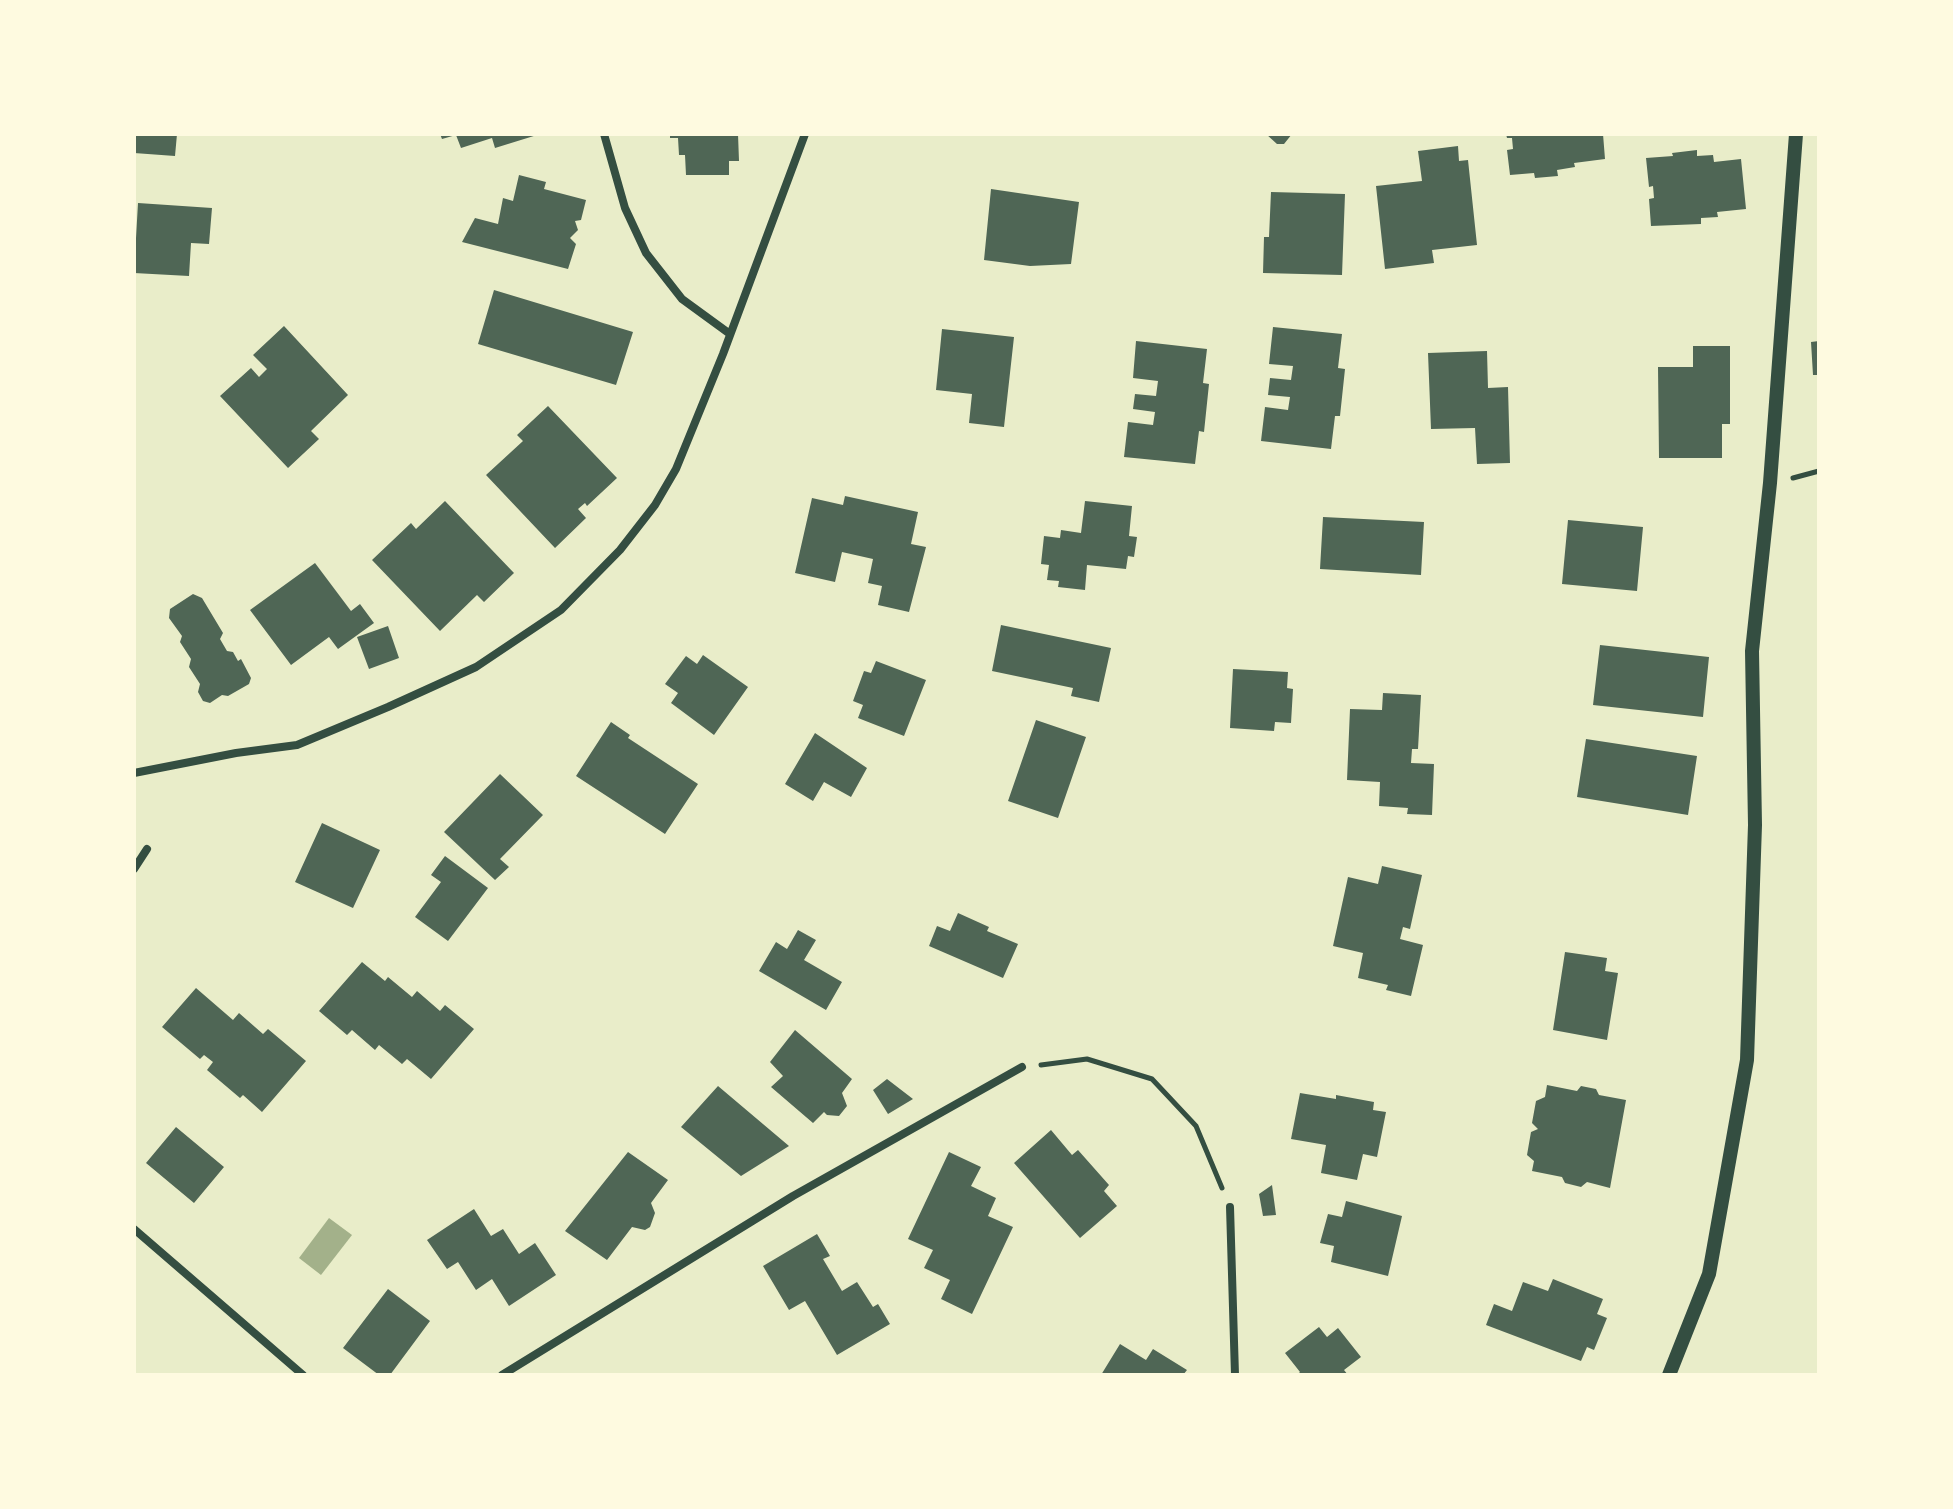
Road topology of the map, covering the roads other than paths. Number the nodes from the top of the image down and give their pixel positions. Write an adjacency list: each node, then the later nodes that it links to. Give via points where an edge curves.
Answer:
1 (604, 134): 4 (street, via 625,208 646,253 682,299)
2 (805, 134): 4 (street)
3 (1796, 134): 14 (street, via 1752,651 1755,825 1747,1060 1709,1274)
4 (730, 334): 5 (street, via 676,469 655,505 561,610 476,667 297,745)
5 (134, 773)
6 (147, 849): 7 (street)
7 (134, 869)
8 (1022, 1067): 12 (street, via 793,1196)
9 (1230, 1207): 13 (street)
10 (134, 1229): 11 (street)
11 (303, 1375)
12 (502, 1375)
13 (1235, 1375)
14 (1669, 1375)

